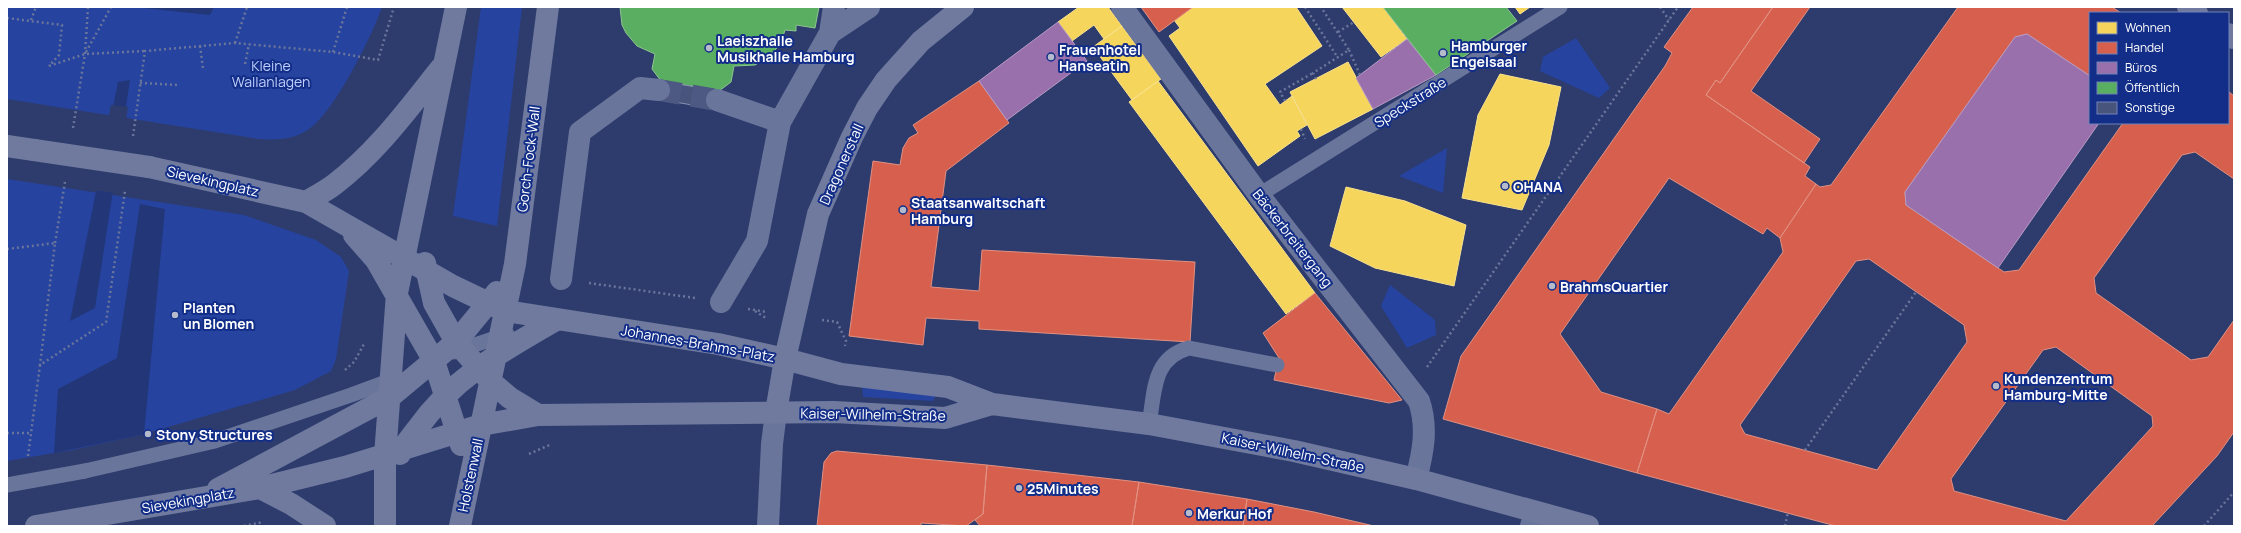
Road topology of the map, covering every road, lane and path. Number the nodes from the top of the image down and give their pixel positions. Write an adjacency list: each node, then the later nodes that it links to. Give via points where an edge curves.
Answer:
1 (36, 7): 19 (path)
2 (88, 7): 30 (path)
3 (111, 7): 30 (path)
4 (248, 7): 24 (path)
5 (347, 7): 29 (path)
6 (394, 7): 29 (path, via 378,60)
7 (456, 7): 33 (main road)
8 (548, 7): 60 (main road, Gorch-Fock-Wall, via 513,273)
9 (834, 7): 23 (street)
10 (869, 7): 23 (street)
11 (963, 7): 66 (main road, Dragonerstall, via 921,42 894,70 867,108 852,137 818,214)
12 (1122, 7): 49 (street, Bäckerbreitergang)
13 (1305, 7): 31 (path)
14 (1321, 7): 22 (path)
15 (1560, 7): 49 (lane, Speckstraße)
16 (1660, 7): 20 (path)
17 (1678, 7): 20 (path)
18 (7, 18): 19 (path)
19 (30, 20): 30 (path, via 62,24 59,55 49,66)
20 (1669, 20): 73 (path)
21 (1354, 22): 22 (path)
22 (1338, 32): 27 (path)
23 (830, 33): 43 (street)
24 (235, 43): 25 (path); 26 (path)
25 (249, 44): 29 (path); 32 (path)
26 (200, 46): 28 (path); 34 (path)
27 (1349, 50): 31 (path); 36 (path)
28 (145, 51): 30 (path); 38 (path)
29 (332, 52)
30 (85, 54)
31 (1338, 58): 35 (path)
32 (245, 64)
33 (443, 66): 50 (main road, via 358,166 334,186); 52 (main road)
34 (202, 68)
35 (1312, 73): 37 (path); 42 (path, via 1280,92)
36 (1360, 75)
37 (1316, 79)
38 (140, 83): 39 (path); 46 (path)
39 (179, 85)
40 (659, 90): 56 (street, via 640,88 580,132)
41 (717, 100): 43 (street)
42 (1285, 101)
43 (780, 122): 59 (street, via 757,241)
44 (1301, 129): 45 (path)
45 (1304, 136)
46 (133, 137)
47 (7, 146): 50 (main road, Sievekingplatz, bridge, via 149,166)
48 (126, 183): 69 (path, via 106,322)
49 (1259, 195): 73 (street, Bäckerbreitergang)
50 (306, 202): 51 (main road, Sievekingplatz)
51 (341, 220): 54 (main road, Sievekingplatz); 58 (main road, via 376,260)
52 (413, 220): 54 (main road); 55 (main road)
53 (7, 249): 69 (path, via 55,243)
54 (404, 258): 55 (main road, Johannes-Brahms-Platz); 58 (main road)
55 (427, 271): 60 (main road, Johannes-Brahms-Platz); 64 (main road, via 434,303)
56 (561, 279): 59 (path)
57 (1916, 292): 83 (path)
58 (396, 293): 67 (main road); 72 (main road)
59 (721, 302): 61 (path)
60 (497, 307): 62 (main road, Johannes-Brahms-Platz); 64 (main road); 65 (main road)
61 (753, 310)
62 (556, 320): 65 (main road); 66 (main road, Johannes-Brahms-Platz, via 718,344)
63 (365, 343): 70 (path, via 354,362)
64 (459, 346): 65 (lane); 67 (main road); 71 (main road)
65 (498, 346): 71 (main road)
66 (785, 359): 75 (main road, Kaiser-Wilhelm-Straße, via 842,374 948,387); 76 (main road, Johannes-Brahms-Platz)
67 (434, 361): 72 (main road); 74 (main road)
68 (1277, 365): 78 (lane, via 1189,348 1175,352 1163,363 1157,375)
69 (40, 366): 82 (path)
70 (343, 372)
71 (484, 375): 74 (main road); 77 (main road, via 510,398); 79 (main road)
72 (391, 388): 84 (main road); 88 (lane, bridge, via 215,441 85,471); 91 (main road)
73 (1411, 389): 87 (street, Bäckerbreitergang, via 1423,413 1425,434)
74 (445, 394): 80 (main road); 84 (main road)
75 (992, 404): 76 (main road, Kaiser-Wilhelm-Straße, via 945,418 834,412); 78 (main road, Kaiser-Wilhelm-Straße)
76 (776, 412): 77 (main road); 98 (street, Johannes-Brahms-Platz)
77 (538, 415): 79 (main road)
78 (1149, 424): 87 (main road, Kaiser-Wilhelm-Straße, via 1294,451)
79 (481, 425): 80 (main road); 86 (main road, Holstenwall)
80 (456, 432): 84 (main road); 86 (main road)
81 (7, 433): 82 (path)
82 (30, 433): 85 (path)
83 (1805, 450)
84 (393, 453): 89 (main road, Sievekingplatz); 96 (main road, via 384,484)
85 (28, 464)
86 (470, 472): 97 (main road, Holstenwall)
87 (1416, 479): 93 (main road, Kaiser-Wilhelm-Straße)
88 (7, 485)
89 (260, 488): 91 (main road, Sievekingplatz); 95 (main road)
90 (2234, 492): 101 (path)
91 (203, 497): 94 (main road, Sievekingplatz)
92 (1788, 512): 100 (path)
93 (1533, 519): 99 (main road, Kaiser-Wilhelm-Straße)
94 (36, 526)
95 (325, 526)
96 (385, 526)
97 (460, 526)
98 (768, 526)
99 (1588, 526)
100 (1785, 526)
101 (2204, 526)

